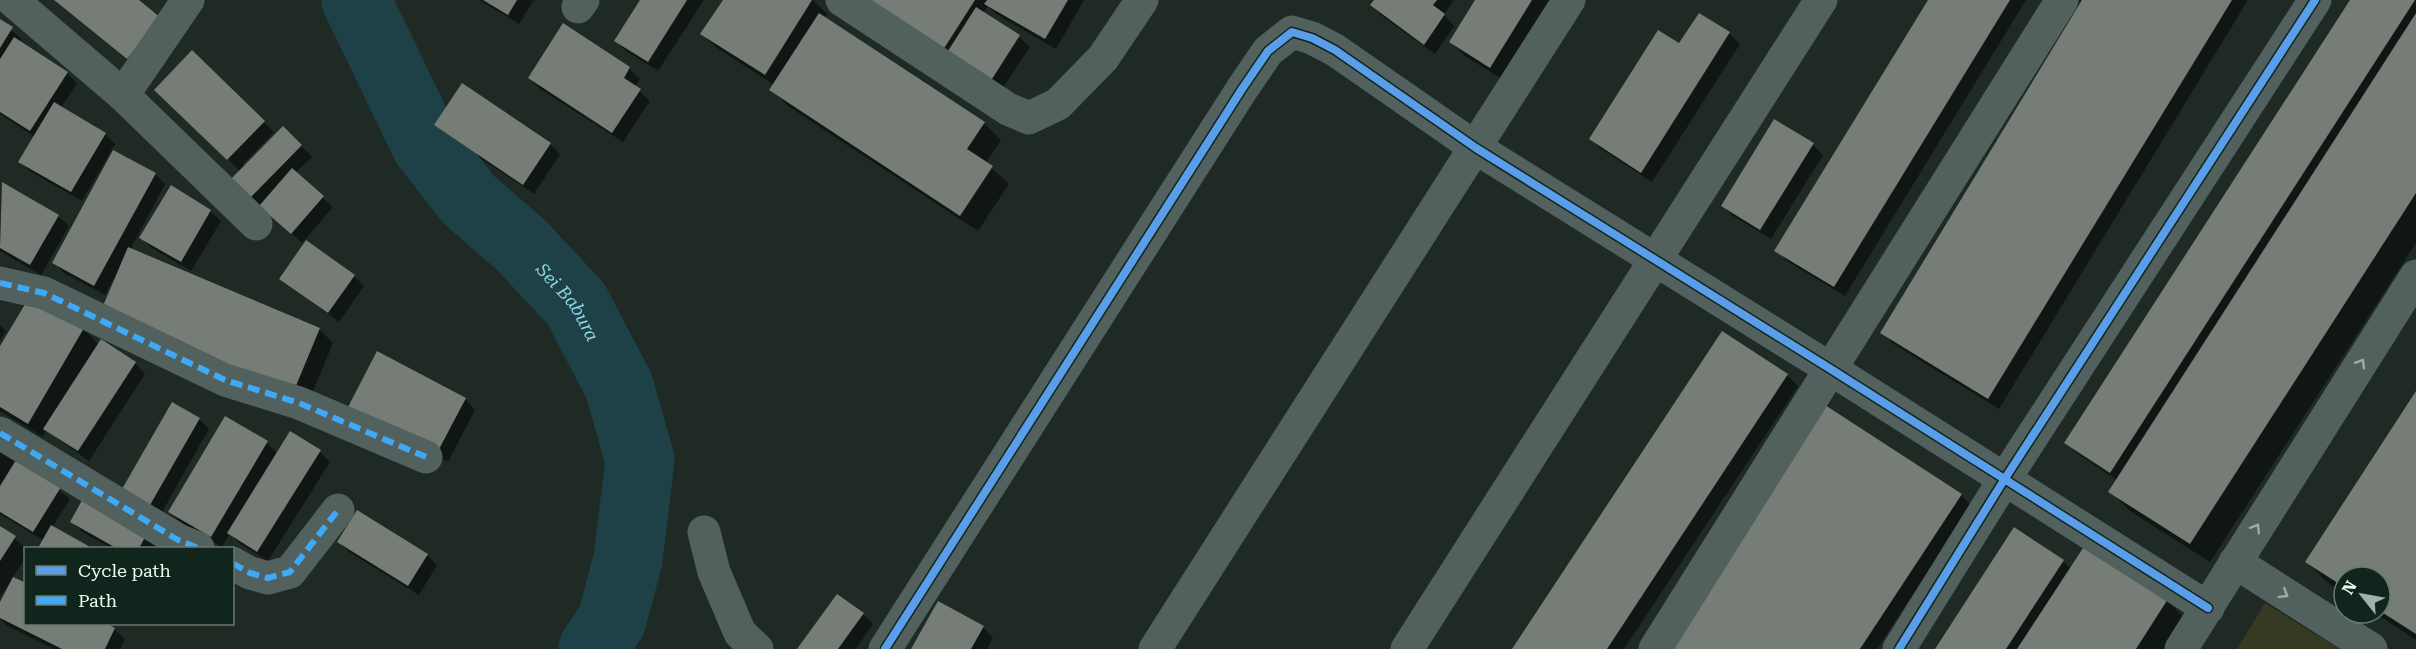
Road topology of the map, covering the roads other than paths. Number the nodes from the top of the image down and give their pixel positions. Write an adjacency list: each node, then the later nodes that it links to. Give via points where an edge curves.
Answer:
1 (188, 0): 9 (street)
2 (842, 0): 3 (street, via 1029,118 1058,104 1103,58)
3 (1142, 0)
4 (1569, 0): 10 (street)
5 (1821, 0): 12 (street)
6 (2062, 0): 15 (street)
7 (2315, 0): 18 (street)
8 (19, 2): 9 (street)
9 (123, 95): 11 (street)
10 (1476, 148): 12 (street); 27 (street, via 1312,38 1292,32 1268,51); 28 (street)
11 (256, 224)
12 (1656, 259): 15 (street); 29 (street)
13 (2416, 276): 22 (street, one-way to 13)
14 (0, 283): 17 (street, via 44,293 225,381 299,403)
15 (1829, 368): 18 (street); 30 (street)
16 (0, 433): 21 (street)
17 (426, 457)
18 (2004, 480): 24 (street); 31 (street)
19 (338, 510): 23 (street, via 290,572 268,578)
20 (704, 532): 26 (street, via 714,572 740,633)
21 (193, 547)
22 (2235, 562): 24 (street); 32 (street, one-way to 32)
23 (234, 565)
24 (2208, 608): 25 (street)
25 (2192, 646)
26 (758, 649)
27 (885, 649)
28 (1155, 649)
29 (1407, 649)
30 (1655, 649)
31 (1899, 649)
32 (2371, 649)

